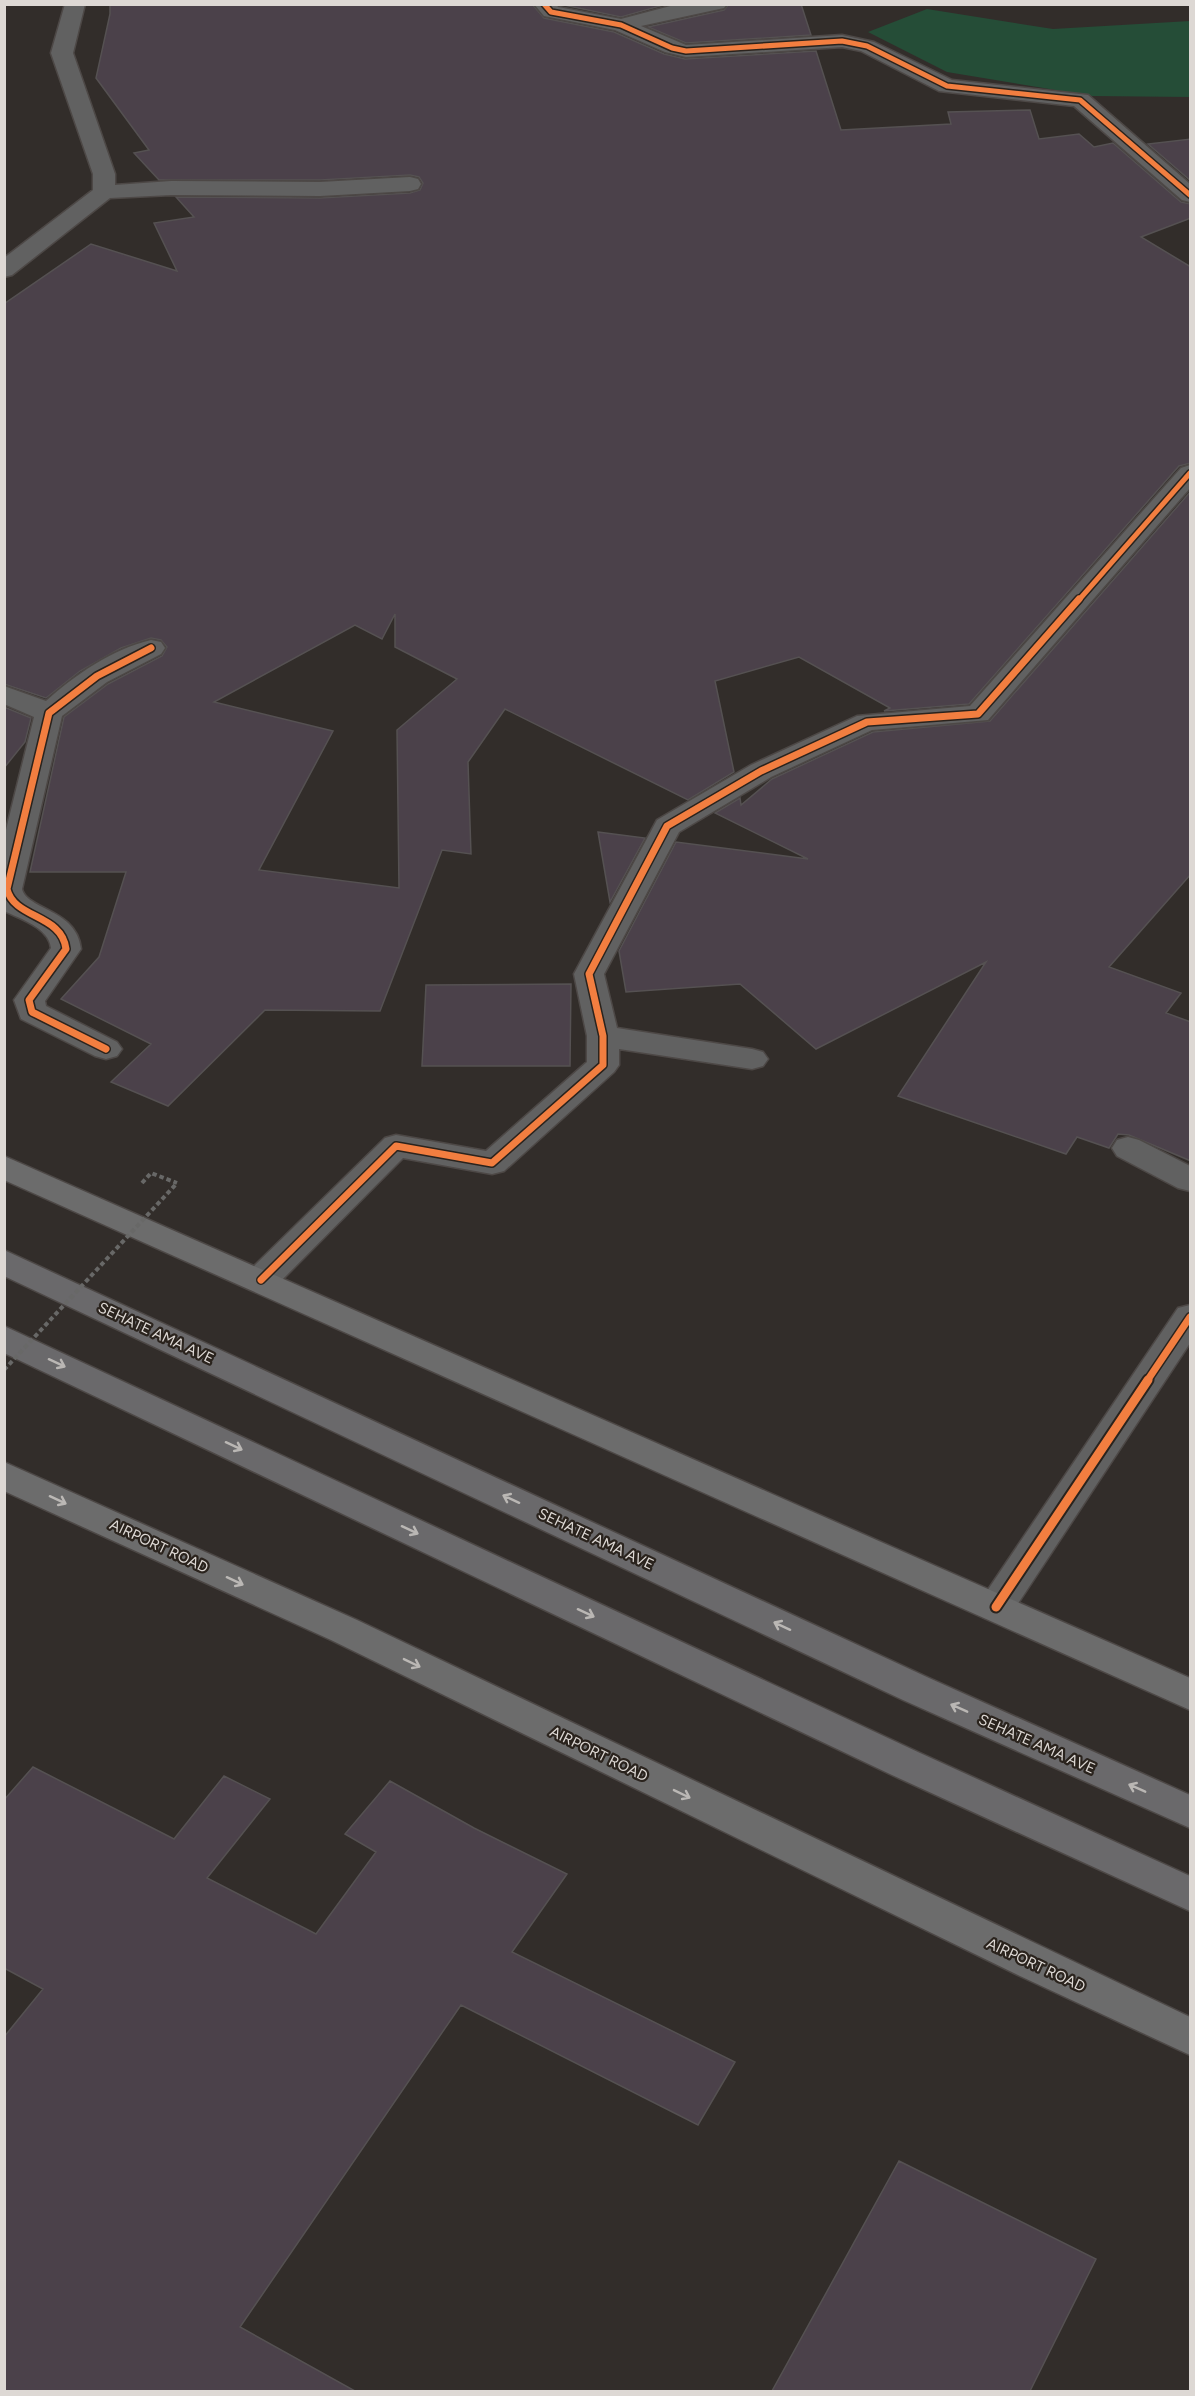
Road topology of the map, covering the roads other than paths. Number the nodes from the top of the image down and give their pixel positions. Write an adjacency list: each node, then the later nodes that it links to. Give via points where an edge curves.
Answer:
1 (75, 4): 6 (street, via 62,53 104,174)
2 (544, 4): 4 (street, via 551,12)
3 (717, 4): 4 (street)
4 (621, 25): 7 (street, via 686,51 842,41 867,46 947,86 1080,100)
5 (410, 184): 6 (street)
6 (104, 192): 8 (street)
7 (1191, 195)
8 (4, 270)
9 (1191, 473): 13 (street, via 978,714 867,722 761,771 667,826 589,974)
10 (151, 648): 12 (street, via 132,655)
11 (4, 694): 12 (street)
12 (50, 713): 14 (street, via 7,889 9,898 63,933 67,942 29,1000 32,1012)
13 (603, 1036): 15 (street); 20 (street, via 603,1065 492,1163 396,1146)
14 (106, 1049)
15 (752, 1059)
16 (1128, 1148): 18 (street)
17 (4, 1167): 20 (main road)
18 (1191, 1180)
19 (4, 1262): 26 (main road, SEHATE AMA AVE, one-way to 19, via 905,1684)
20 (261, 1280): 24 (main road)
21 (1191, 1317): 24 (street)
22 (4, 1338): 27 (main road, one-way to 27, via 906,1764)
23 (4, 1475): 28 (main road, AIRPORT ROAD, one-way to 28, via 344,1630)
24 (996, 1606): 25 (main road)
25 (1191, 1695)
26 (1191, 1812)
27 (1191, 1894)
28 (1191, 2037)

